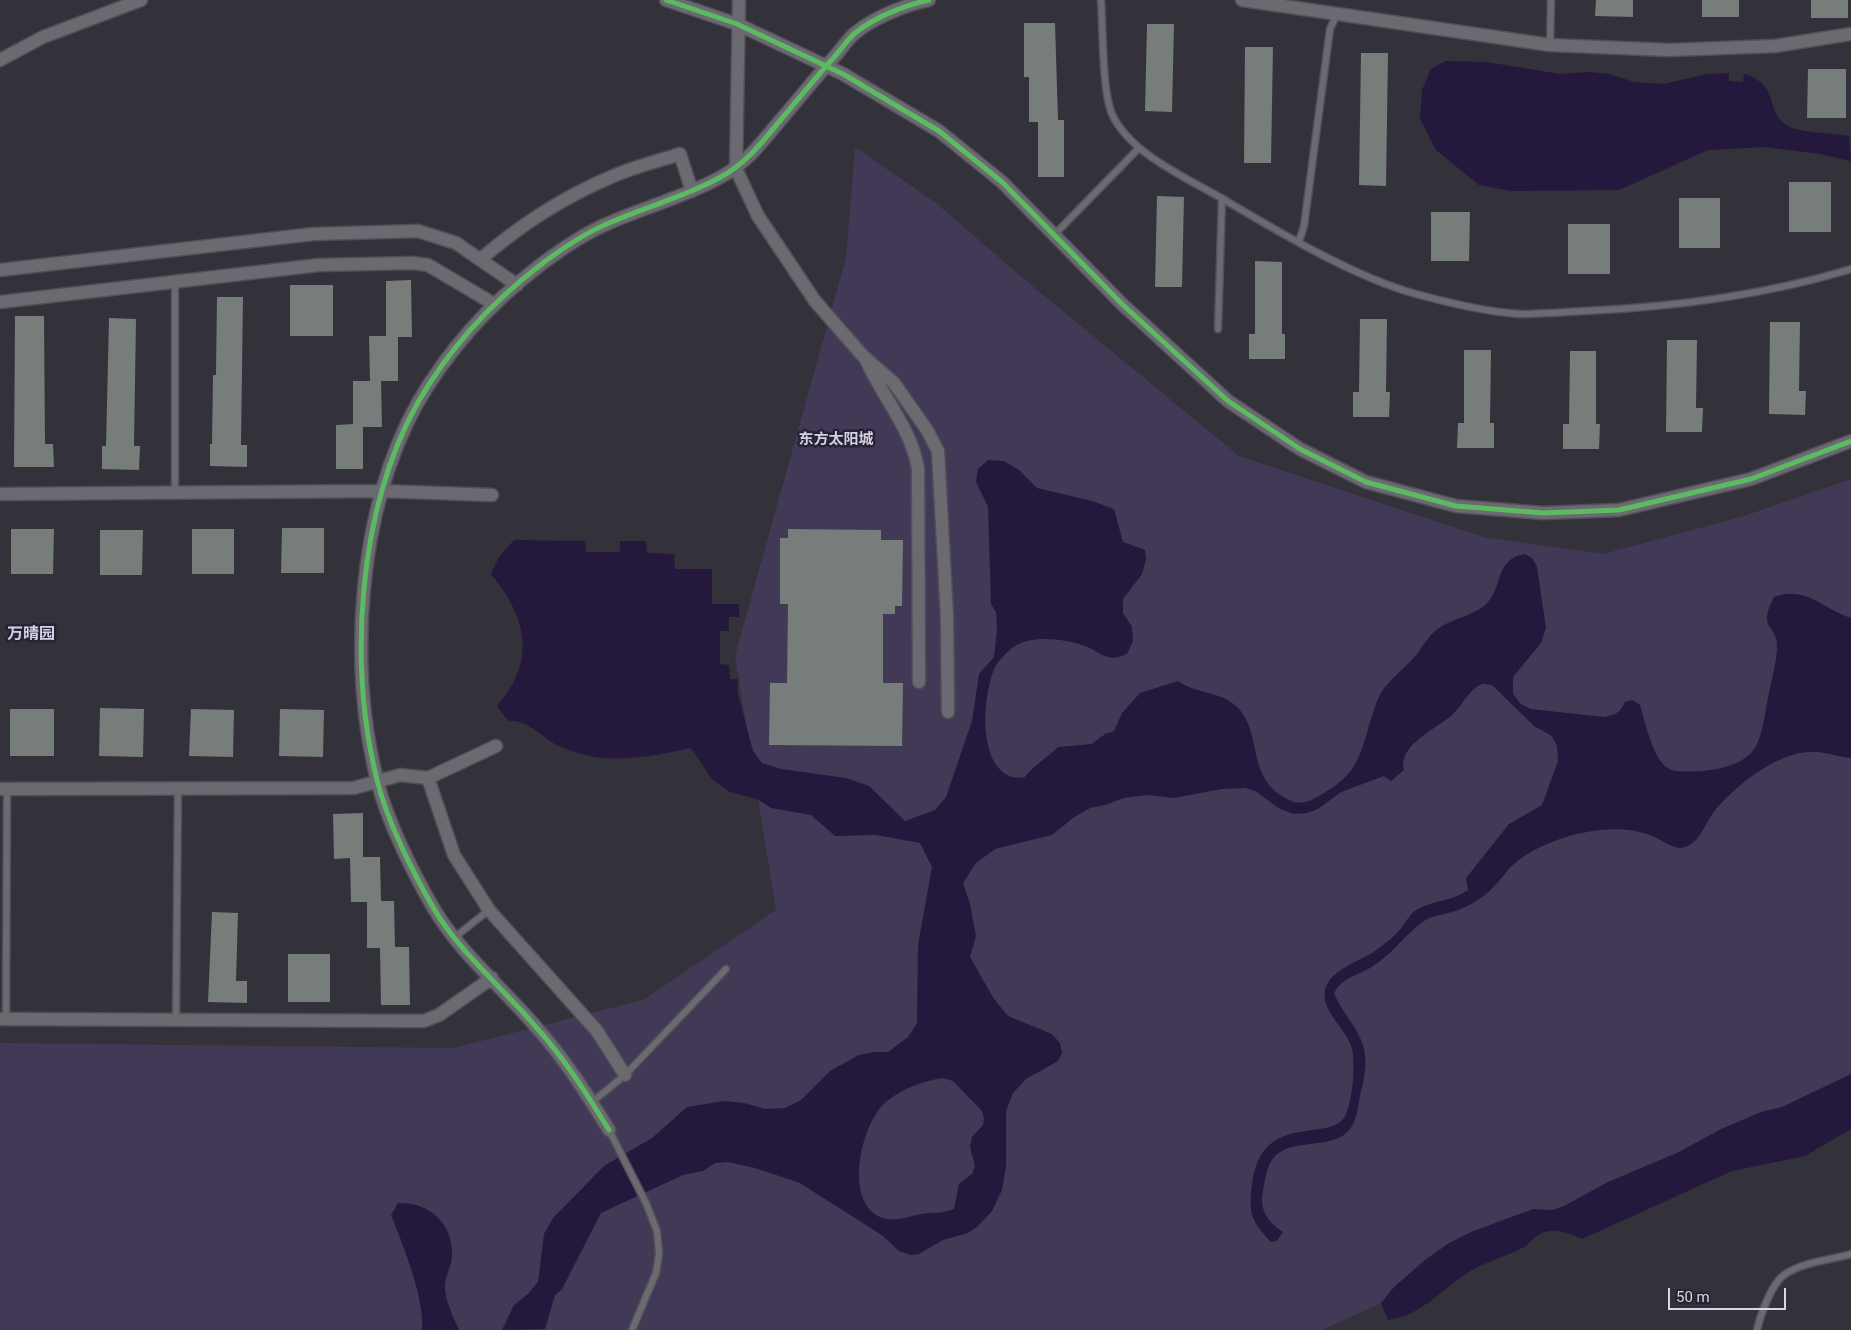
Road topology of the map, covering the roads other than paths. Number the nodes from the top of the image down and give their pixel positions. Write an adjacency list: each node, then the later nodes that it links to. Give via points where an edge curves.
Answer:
1 (141, 0): 12 (street, via 44,37)
2 (666, 0): 9 (street)
3 (739, 0): 9 (street)
4 (930, 0): 13 (street, via 884,16 855,33)
5 (1101, 0): 14 (lane, via 1111,113 1122,132)
6 (1242, 0): 8 (street)
7 (1551, 0): 11 (lane)
8 (1337, 13): 11 (street); 19 (lane, via 1330,29 1304,226)
9 (737, 24): 13 (street); 15 (street)
10 (1851, 34): 11 (street, via 1775,46 1678,50)
11 (1550, 45)
12 (0, 60)
13 (826, 66): 15 (street, via 756,150); 18 (street, via 939,131 1002,182)
14 (1139, 148): 17 (lane); 18 (lane)
15 (736, 169): 16 (street); 28 (street, via 758,216 815,301)
16 (692, 191): 20 (street, via 680,154 612,176 572,196 536,217); 24 (street, via 606,224 564,249)
17 (1222, 198): 19 (lane); 27 (lane)
18 (1054, 235): 29 (street, via 1122,304 1228,401 1300,449 1366,482 1456,506 1543,513 1619,510 1750,479)
19 (1299, 241): 21 (lane, via 1357,271 1414,294 1519,314 1627,309 1725,297)
20 (481, 259): 22 (street, via 456,243 418,231 313,234); 24 (street)
21 (1851, 269)
22 (0, 270)
23 (175, 282): 25 (street); 26 (street, via 319,265 412,263 428,265); 31 (lane)
24 (517, 285): 26 (street)
25 (0, 302)
26 (494, 304): 30 (street, via 462,340 415,408)
27 (1218, 329)
28 (863, 356): 34 (street, via 878,386 904,424 914,446 918,468); 35 (street, via 894,383 928,430 938,451 947,617)
29 (1851, 441)
30 (381, 491): 31 (street); 33 (street); 38 (street, via 370,543 361,643 364,692)
31 (175, 492): 32 (street)
32 (0, 494)
33 (492, 495)
34 (919, 682)
35 (948, 712)
36 (496, 746): 37 (street)
37 (428, 778): 38 (street, via 400,775); 41 (street, via 454,855)
38 (378, 782): 40 (street, via 354,788); 42 (street, via 415,875 436,913)
39 (4, 789): 40 (street); 45 (lane)
40 (178, 789): 46 (lane)
41 (489, 910): 42 (lane); 47 (street, via 597,1030)
42 (455, 936): 44 (street)
43 (726, 969): 47 (lane)
44 (492, 978): 46 (street, via 439,1015 424,1021); 48 (street, via 544,1035)
45 (3, 1019): 46 (street)
46 (176, 1020)
47 (625, 1075): 48 (lane)
48 (592, 1102): 49 (street)
49 (609, 1130): 51 (lane, via 657,1231 659,1254 656,1273)
50 (1851, 1254): 52 (lane, via 1783,1275 1770,1295)
51 (632, 1330)
52 (1757, 1330)

